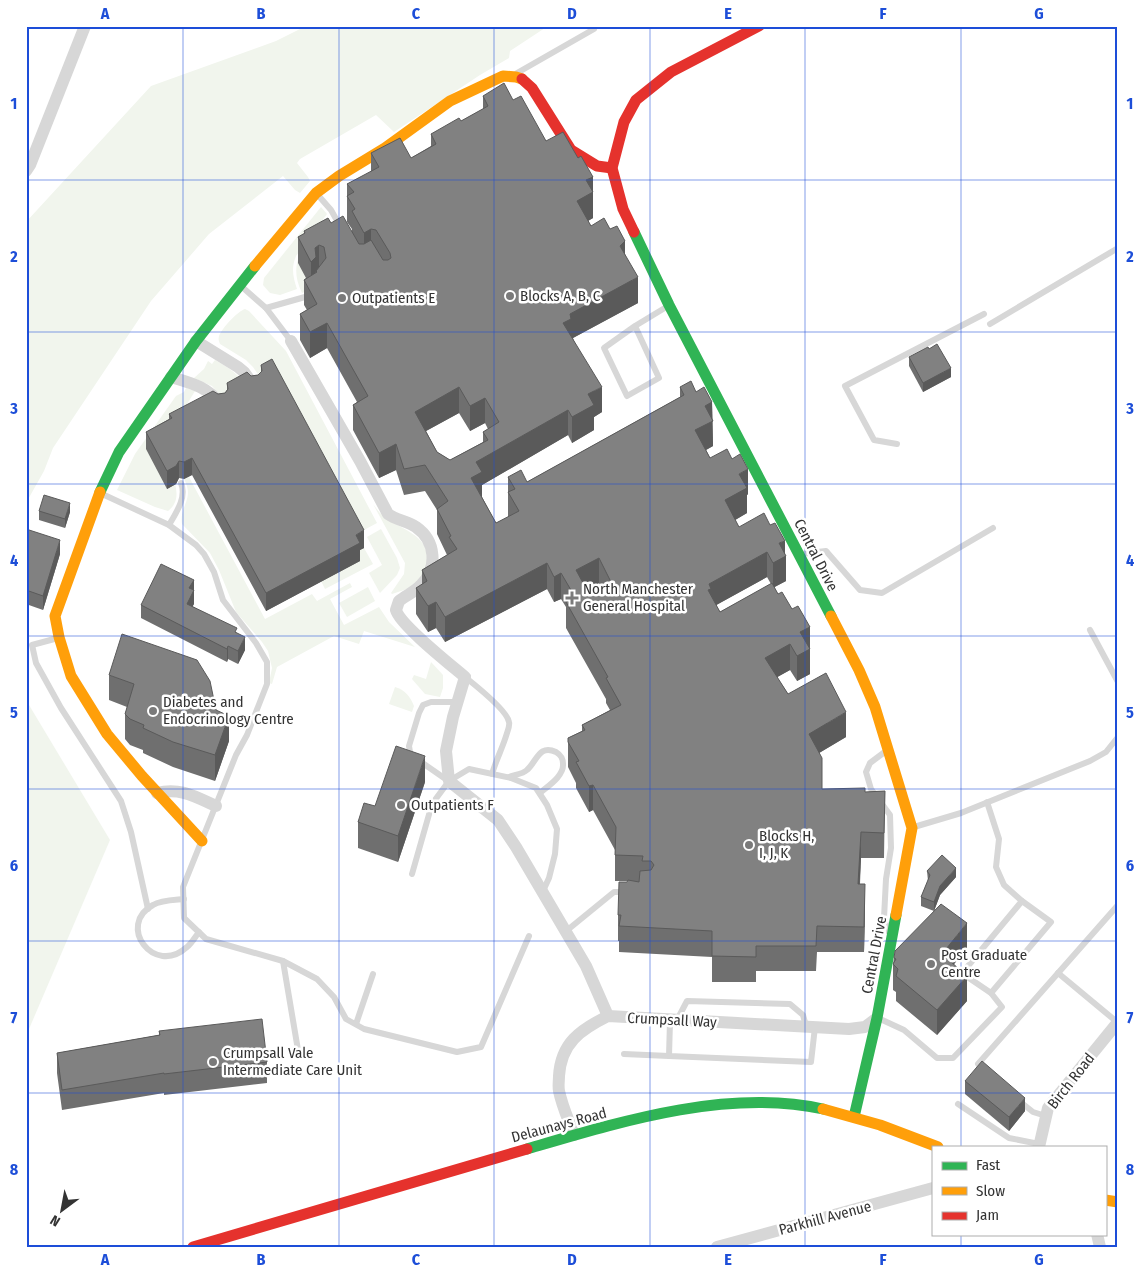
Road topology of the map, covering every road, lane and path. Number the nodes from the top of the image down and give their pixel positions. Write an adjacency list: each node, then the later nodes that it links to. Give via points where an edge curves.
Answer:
1 (84, 26): 6 (street)
2 (759, 26): 5 (street, via 671,72 636,100 624,122)
3 (594, 29): 4 (lane)
4 (511, 76): 5 (street, via 524,80 532,88 571,150 597,166); 7 (street, via 490,80 450,101)
5 (612, 168): 12 (street, Central Drive, via 623,209)
6 (26, 171)
7 (316, 193): 8 (lane); 10 (street)
8 (345, 235)
9 (1118, 248): 15 (lane)
10 (240, 286): 13 (lane); 17 (street)
11 (318, 288): 13 (lane, via 306,298)
12 (669, 305): 16 (lane); 27 (street, Central Drive)
13 (266, 308): 18 (lane)
14 (984, 314): 22 (lane, via 845,386 874,440)
15 (990, 324)
16 (635, 326): 16 (lane, via 659,378 627,396 604,348)
17 (196, 341): 19 (street); 20 (street, via 238,367)
18 (290, 341): 30 (street, via 388,514 415,527 428,539 432,548 432,567 426,580 399,601 396,613)
19 (171, 377): 21 (street, via 198,385); 24 (street, via 118,452)
20 (254, 386)
21 (220, 404)
22 (897, 444)
23 (181, 483): 25 (lane, via 181,501)
24 (100, 492): 25 (lane); 29 (street, via 55,616)
25 (169, 525): 41 (lane, via 204,554 223,600 268,662 268,684)
26 (993, 528): 27 (lane, via 882,593 860,590 826,551)
27 (799, 554): 34 (street, Central Drive, via 859,670)
28 (1090, 630): 31 (lane)
29 (59, 637): 38 (street, via 71,676 107,734); 50 (lane, via 32,645 36,663 121,801)
30 (465, 677): 32 (street); 35 (lane, via 510,722)
31 (1118, 682)
32 (457, 702): 37 (street, via 446,751); 37 (lane, via 423,705 408,746 411,758)
33 (1118, 737): 40 (lane, via 1106,752 1090,762)
34 (888, 749): 42 (street, Central Drive); 54 (lane, via 870,763 866,772 871,788 890,815 891,848 884,918)
35 (492, 774): 36 (lane); 37 (lane, via 469,769)
36 (508, 778): 39 (lane, via 536,788); 39 (lane, via 526,771 540,752 553,751 563,759 564,768)
37 (448, 781): 44 (lane, via 432,804); 45 (street, via 498,820)
38 (157, 793): 41 (street, via 169,790 188,793); 43 (street)
39 (540, 793): 45 (lane, via 557,829 549,878)
40 (987, 802): 42 (lane); 48 (lane, via 999,839 996,867 1004,885)
41 (216, 806): 43 (lane)
42 (912, 828): 54 (street, Central Drive)
43 (202, 841): 47 (lane, via 183,887)
44 (412, 874)
45 (542, 892): 52 (street)
46 (631, 892): 52 (lane, via 614,892)
47 (184, 899): 50 (lane, via 154,904); 51 (lane, via 184,918)
48 (1022, 901): 58 (lane, via 968,966 966,976); 58 (lane, via 1051,922)
49 (1118, 905): 56 (lane)
50 (148, 910): 51 (lane, via 137,925 145,948 155,954 176,954 187,947)
51 (199, 932): 55 (lane, via 206,939)
52 (565, 932): 59 (street, via 586,966)
53 (529, 936): 63 (lane, via 481,1047 457,1052 364,1029)
54 (891, 942): 60 (street, Central Drive)
55 (283, 961): 63 (lane, via 317,979 334,997 346,1019); 66 (lane)
56 (1058, 972): 62 (lane); 68 (lane, via 978,1064)
57 (373, 974): 63 (lane)
58 (991, 993): 60 (lane, via 1002,1007 953,1058 937,1058 904,1030)
59 (608, 1016): 61 (street, Crumpsall Way); 73 (street, Crumpsall Way, via 593,1023 567,1045 560,1063 558,1089)
60 (877, 1018): 64 (street, Crumpsall Way, via 865,1027 849,1029); 72 (street, Central Drive)
61 (673, 1021): 64 (street, Crumpsall Way); 64 (lane, via 687,1001 790,1004); 67 (lane)
62 (1118, 1022): 71 (street, Birch Road, via 1048,1108)
63 (356, 1024)
64 (811, 1026): 67 (lane, via 811,1062)
65 (624, 1054): 67 (lane)
66 (300, 1056)
67 (669, 1056)
68 (991, 1076)
69 (1012, 1094): 71 (lane, via 1033,1112)
70 (958, 1104): 75 (lane, via 1009,1138)
71 (1046, 1116): 75 (street, Birch Road)
72 (854, 1117): 73 (street, Delaunays Road, via 779,1103 741,1104 702,1107); 74 (street, Delaunays Road)
73 (574, 1136): 77 (street, Delaunays Road)
74 (935, 1146)
75 (1039, 1146)
76 (932, 1188): 78 (street, Parkhill Avenue)
77 (194, 1247)
78 (718, 1247)

